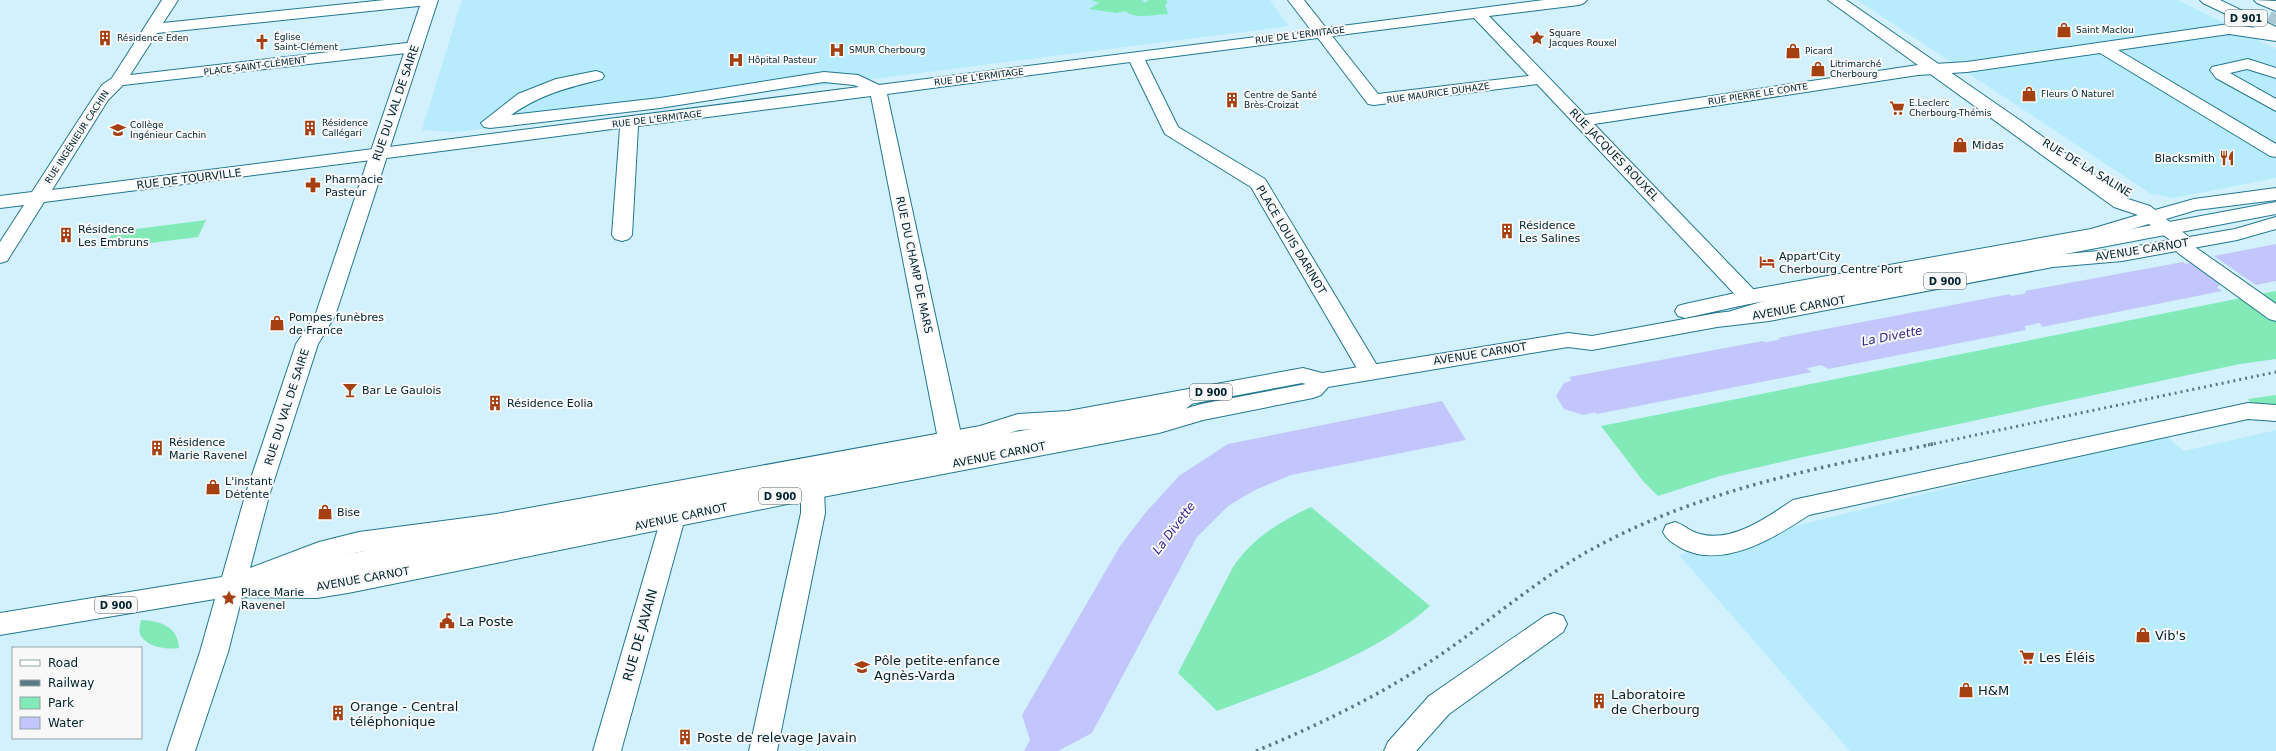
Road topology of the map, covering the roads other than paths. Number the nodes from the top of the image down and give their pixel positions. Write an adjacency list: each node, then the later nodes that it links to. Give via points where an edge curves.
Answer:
1 (170, 0): 12 (street, RUE INGÉNIEUR CACHIN)
2 (429, 0): 12 (street); 16 (street, RUE DU VAL DE SAIRE)
3 (1296, 0): 13 (street)
4 (1579, 0): 9 (street, RUE DE L'ERMITAGE)
5 (1836, 0): 19 (street, RUE DE LA SALINE)
6 (2240, 0): 10 (street, D 901)
7 (2262, 0): 10 (street, D 901)
8 (2217, 1): 10 (street, D 901); 11 (street, via 2230,18); 14 (street, D 901)
9 (1478, 13): 13 (street, RUE DE L'ERMITAGE); 22 (street, RUE JACQUES ROUXEL)
10 (2273, 14)
11 (2229, 28): 15 (street, RUE PIERRE LE CONTE); 17 (street, RUE PIERRE LE CONTE)
12 (152, 29): 23 (street, RUE INGÉNIEUR CACHIN)
13 (1321, 32): 18 (street, RUE DE L'ERMITAGE); 22 (street, RUE MAURICE DUHAZE, via 1374,100)
14 (2276, 33)
15 (2276, 36)
16 (415, 47): 23 (street, PLACE SAINT-CLÉMENT); 30 (street, RUE DU VAL DE SAIRE)
17 (2103, 48): 19 (street, RUE PIERRE LE CONTE); 31 (street)
18 (1135, 57): 24 (street, RUE DE L'ERMITAGE); 45 (street, PLACE LOUIS DARINOT, via 1171,130 1258,183)
19 (1935, 69): 26 (street, RUE PIERRE LE CONTE); 36 (street, RUE DE LA SALINE, via 2115,199)
20 (2276, 72): 25 (street, via 2248,64 2218,70 2222,75)
21 (596, 76): 28 (street, via 562,83 524,98)
22 (1541, 79): 26 (street, RUE JACQUES ROUXEL)
23 (118, 81): 33 (street, RUE INGÉNIEUR CACHIN, via 101,98)
24 (878, 90): 27 (street, RUE DE L'ERMITAGE); 28 (street, via 858,80 824,77 660,103); 49 (street, RUE DU CHAMP DE MARS)
25 (2276, 106)
26 (1582, 121): 41 (street, RUE JACQUES ROUXEL)
27 (629, 123): 29 (street, RUE DE L'ERMITAGE); 38 (street)
28 (488, 125): 29 (street); 30 (street)
29 (477, 142): 30 (street, RUE DE L'ERMITAGE)
30 (381, 150): 33 (street, RUE DE TOURVILLE); 53 (street, RUE DU VAL DE SAIRE, via 325,316 307,344 257,496)
31 (2273, 150)
32 (2276, 194): 36 (street, D 900, via 2203,204)
33 (38, 197): 34 (street, RUE DE TOURVILLE); 40 (street, RUE INGÉNIEUR CACHIN)
34 (0, 202)
35 (2276, 208): 36 (street, via 2214,219)
36 (2154, 219): 39 (street); 41 (street, D 900, via 2094,234); 43 (street, via 1798,298)
37 (2276, 222): 39 (street, AVENUE CARNOT / D 900)
38 (622, 235)
39 (2187, 248): 42 (street); 43 (street, AVENUE CARNOT / D 900, via 2054,261 1769,314)
40 (0, 257)
41 (1749, 297): 44 (street, D 900, via 1580,331)
42 (2276, 314)
43 (1732, 318): 44 (street, AVENUE CARNOT / D 900, via 1592,343)
44 (1568, 340): 45 (street, AVENUE CARNOT / D 900)
45 (1370, 372): 46 (street, AVENUE CARNOT / D 900)
46 (1321, 381): 47 (street, AVENUE CARNOT / D 900, via 1303,375); 50 (street, AVENUE CARNOT / D 900, via 1313,390 1201,412 1159,425)
47 (1186, 397): 49 (street, AVENUE CARNOT / D 900, via 1068,419 1018,422 981,434); 53 (street, via 1162,413)
48 (2276, 413): 52 (street, via 2248,411 1802,507 1768,528 1721,544 1697,544)
49 (950, 439): 53 (street, AVENUE CARNOT / D 900, via 496,524 359,542 328,549)
50 (812, 490): 51 (street, AVENUE CARNOT / D 900); 58 (street, via 813,512)
51 (673, 518): 53 (street, AVENUE CARNOT / D 900, via 317,588); 57 (street, RUE DE JAVAIN)
52 (1675, 532)
53 (232, 586): 54 (street, D 900); 56 (street, RUE DU VAL DE SAIRE, via 214,652)
54 (0, 624)
55 (1554, 624): 59 (street, via 1439,705)
56 (181, 751)
57 (607, 751)
58 (763, 751)
59 (1398, 751)

